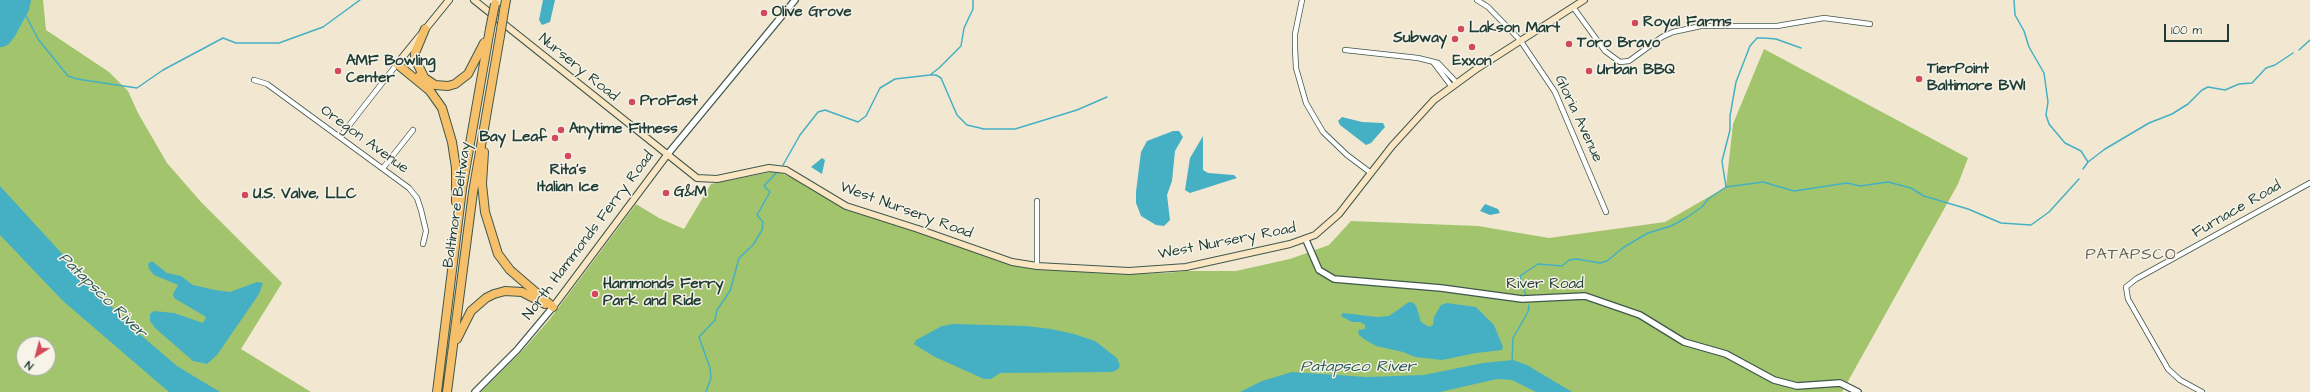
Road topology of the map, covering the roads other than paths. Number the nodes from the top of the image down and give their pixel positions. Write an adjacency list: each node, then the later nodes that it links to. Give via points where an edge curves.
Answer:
1 (449, 0): 11 (main road)
2 (474, 0): 22 (main road, Nursery Road)
3 (506, 0): 19 (highway, Baltimore Beltway, bridge)
4 (795, 0): 22 (street, North Hammonds Ferry Road)
5 (1302, 0): 24 (street, via 1295,34 1295,48 1296,68 1306,103 1323,132)
6 (1477, 0): 13 (street, Gloria Avenue, via 1488,7)
7 (1584, 0): 9 (main road, West Nursery Road)
8 (495, 2): 12 (highway, Baltimore Beltway, bridge)
9 (1573, 7): 10 (street, via 1605,51 1620,62 1629,60 1673,32 1701,26 1777,26 1824,18); 13 (main road, West Nursery Road)
10 (1870, 24)
11 (425, 29): 15 (main road); 17 (highway, via 415,59)
12 (490, 29): 17 (highway, via 473,67 462,80 448,86 435,85); 30 (highway, Baltimore Beltway, via 469,144)
13 (1520, 40): 18 (main road, West Nursery Road); 27 (street, Gloria Avenue, via 1555,92)
14 (1345, 50): 18 (street, via 1433,62 1444,67)
15 (399, 62): 17 (highway); 21 (street); 30 (highway, via 430,91 442,108 449,128 457,181)
16 (254, 80): 21 (street, Oregon Avenue, via 267,84)
17 (425, 80)
18 (1454, 85): 24 (main road, West Nursery Road, via 1422,112)
19 (485, 115): 32 (highway, via 483,191 486,218 493,243 510,270); 33 (highway, Baltimore Beltway)
20 (413, 130): 23 (street)
21 (340, 137): 23 (street, Oregon Avenue)
22 (667, 155): 31 (main road, West Nursery Road, via 697,178 706,180 769,168 786,170 846,206 918,228 999,258); 32 (main road, North Hammonds Ferry Road)
23 (383, 168): 29 (street, Oregon Avenue, via 410,188 417,198 426,230)
24 (1371, 173): 28 (main road, West Nursery Road, via 1331,223)
25 (2310, 183): 38 (street, Furnace Road, via 2136,279 2126,287 2128,299 2168,369 2180,380)
26 (1037, 201): 31 (street)
27 (1606, 212)
28 (1306, 240): 31 (main road, West Nursery Road, via 1206,263 1166,269 1129,271); 37 (street, River Road, via 1319,270 1334,279 1421,286 1522,299 1585,296 1640,315 1684,342 1726,354 1774,380 1797,386 1840,383)
29 (423, 244)
30 (453, 259): 34 (highway, Baltimore Beltway)
31 (1037, 266)
32 (553, 307): 33 (highway, via 513,291 486,298 466,319); 36 (street, North Hammonds Ferry Road, via 517,350)
33 (451, 361): 35 (highway, Baltimore Beltway)
34 (437, 392)
35 (447, 392)
36 (475, 392)
37 (1858, 392)
38 (2202, 392)

